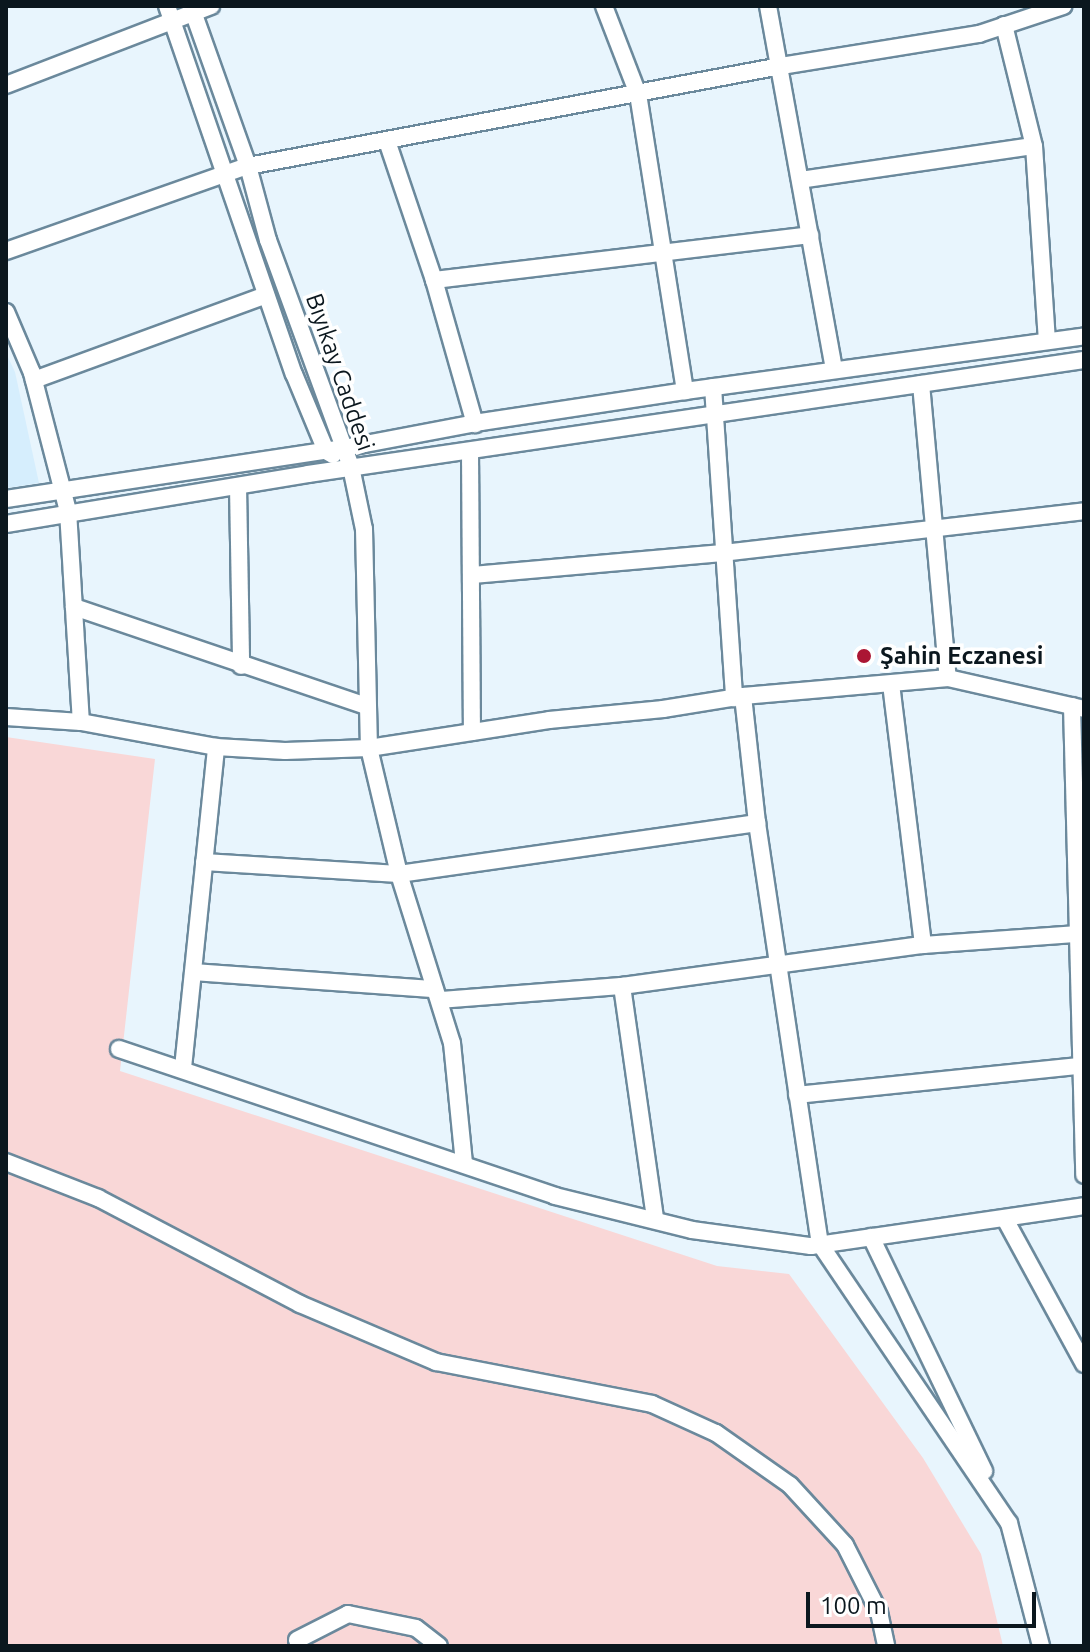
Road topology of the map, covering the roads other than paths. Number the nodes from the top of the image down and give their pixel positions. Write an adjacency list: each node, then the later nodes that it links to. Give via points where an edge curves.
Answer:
1 (211, 6): 5 (street)
2 (604, 6): 10 (street)
3 (768, 6): 8 (street)
4 (1063, 6): 7 (street)
5 (192, 10): 6 (street); 13 (street, Bıyıkay Caddesi)
6 (170, 13): 9 (street); 14 (street, Bıyıkay Caddesi)
7 (1004, 25): 8 (street, via 979,34); 12 (street)
8 (781, 66): 10 (street); 15 (street)
9 (6, 85)
10 (638, 94): 11 (street); 18 (street)
11 (387, 141): 13 (street); 19 (street)
12 (1034, 146): 15 (street); 23 (street)
13 (248, 166): 14 (street); 32 (street, Bıyıkay Caddesi, via 268,240)
14 (225, 176): 17 (street); 20 (street, Bıyıkay Caddesi)
15 (800, 180): 16 (street)
16 (810, 235): 18 (street); 25 (street)
17 (6, 251)
18 (663, 254): 19 (street); 29 (street)
19 (434, 280): 31 (street)
20 (266, 295): 26 (street); 33 (street, Bıyıkay Caddesi)
21 (6, 312): 26 (street)
22 (1084, 336): 23 (street)
23 (1047, 341): 25 (street)
24 (1084, 360): 27 (street)
25 (834, 369): 28 (street)
26 (34, 380): 37 (street)
27 (921, 384): 30 (street); 42 (street)
28 (713, 387): 29 (street); 30 (street)
29 (685, 391): 31 (street)
30 (717, 414): 34 (street); 43 (street)
31 (475, 424): 32 (street)
32 (344, 448): 33 (street); 35 (street, Bıyıkay Caddesi)
33 (326, 451): 35 (street, Bıyıkay Caddesi); 37 (street)
34 (470, 452): 35 (street); 44 (street)
35 (351, 467): 36 (street); 50 (street, via 364,529)
36 (238, 486): 39 (street); 46 (street)
37 (64, 490): 38 (street); 39 (street)
38 (6, 499)
39 (68, 511): 41 (street); 45 (street)
40 (1084, 511): 42 (street)
41 (6, 524)
42 (934, 528): 43 (street); 47 (street)
43 (723, 553): 44 (street); 49 (street)
44 (472, 575): 54 (street)
45 (74, 607): 46 (street); 53 (street)
46 (241, 666): 50 (street)
47 (948, 678): 48 (street); 51 (street)
48 (891, 684): 49 (street); 61 (street)
49 (738, 697): 54 (street); 57 (street)
50 (366, 706): 56 (street)
51 (1078, 707): 60 (street)
52 (6, 717): 53 (street)
53 (81, 722): 55 (street)
54 (472, 732): 56 (street)
55 (216, 747): 56 (street); 58 (street)
56 (369, 748): 59 (street)
57 (757, 823): 59 (street); 62 (street)
58 (204, 862): 59 (street); 63 (street)
59 (399, 874): 65 (street)
60 (1075, 934): 61 (street); 67 (street)
61 (923, 945): 62 (street)
62 (778, 962): 64 (street); 69 (street)
63 (194, 972): 65 (street); 68 (street)
64 (622, 986): 65 (street); 74 (street)
65 (437, 994): 71 (street, via 452,1043)
66 (119, 1049): 68 (street)
67 (1079, 1066): 69 (street); 72 (street)
68 (183, 1068): 71 (street)
69 (797, 1095): 77 (street)
70 (6, 1162): 82 (street, via 98,1198 300,1304 436,1362 652,1404 716,1433 790,1485 845,1545 879,1612)
71 (464, 1164): 74 (street, via 555,1196)
72 (1084, 1175)
73 (1084, 1206): 75 (street)
74 (655, 1218): 77 (street, via 692,1230)
75 (1005, 1219): 76 (street); 78 (street)
76 (871, 1237): 77 (street); 79 (street)
77 (820, 1244): 79 (street)
78 (1084, 1364)
79 (1009, 1523): 83 (street)
80 (297, 1640): 81 (street, via 348,1614 416,1628)
81 (439, 1646)
82 (886, 1646)
83 (1041, 1646)

